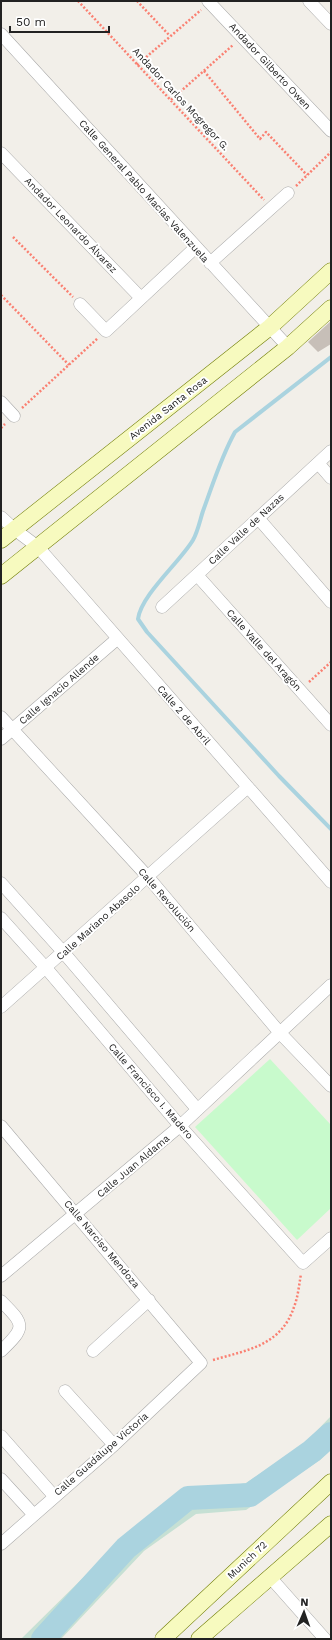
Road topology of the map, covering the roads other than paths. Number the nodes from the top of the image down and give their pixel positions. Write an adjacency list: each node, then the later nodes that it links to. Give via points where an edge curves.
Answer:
1 (309, 1): 3 (street)
2 (209, 2): 5 (street, Andador Gilberto Owen)
3 (331, 24)
4 (1, 34): 8 (street, Calle General Pablo Macías Valenzuela)
5 (331, 131)
6 (1, 153): 11 (street, Andador Leonardo Álvarez)
7 (288, 193): 9 (street)
8 (196, 247): 9 (street, Calle General Pablo Macías Valenzuela); 11 (street)
9 (210, 263): 14 (street, Calle General Pablo Macías Valenzuela)
10 (331, 271): 14 (main road, Avenida Santa Rosa)
11 (141, 298): 12 (street, via 106,331)
12 (80, 304)
13 (331, 308): 15 (main road)
14 (270, 327): 15 (street, Calle General Pablo Macías Valenzuela); 23 (main road, Avenida Santa Rosa)
15 (288, 348): 25 (main road)
16 (1, 402): 17 (street)
17 (14, 416)
18 (331, 451): 19 (street, Calle Valle de Nazas)
19 (318, 463): 20 (street); 22 (street, Calle Valle de Nazas)
20 (331, 478)
21 (1, 516): 23 (street, Calle 2 de Abril)
22 (258, 518): 26 (street, Calle Valle de Nazas); 28 (street)
23 (14, 529): 24 (main road, Avenida Santa Rosa); 25 (street, Calle 2 de Abril)
24 (1, 540)
25 (38, 547): 27 (main road); 30 (street, Calle 2 de Abril)
26 (197, 575): 29 (street, Calle Valle de Nazas); 32 (street, Calle Valle del Aragón)
27 (1, 576)
28 (331, 602)
29 (162, 607)
30 (117, 639): 33 (street, Calle Ignacio Allende); 35 (street, Calle 2 de Abril)
31 (1, 717): 33 (street, Calle Revolución)
32 (331, 725)
33 (12, 729): 34 (street, Calle Ignacio Allende); 36 (street, Calle Revolución)
34 (1, 739)
35 (248, 787): 36 (street, Calle Mariano Abasolo); 37 (street, Calle 2 de Abril)
36 (148, 877): 40 (street, Calle Mariano Abasolo); 44 (street, Calle Revolución)
37 (331, 882)
38 (1, 883): 40 (street)
39 (1, 918): 41 (street, Calle Francisco I. Madero)
40 (64, 953): 41 (street, Calle Mariano Abasolo); 46 (street)
41 (46, 968): 43 (street, Calle Mariano Abasolo); 48 (street, Calle Francisco I. Madero)
42 (331, 985): 44 (street, Calle Juan Aldama)
43 (1, 1007)
44 (280, 1033): 45 (street, Calle Revolución); 46 (street, Calle Juan Aldama)
45 (331, 1086)
46 (197, 1109): 48 (street, Calle Juan Aldama)
47 (1, 1126): 49 (street, Calle Narciso Mendoza)
48 (180, 1126): 49 (street, Calle Juan Aldama); 50 (street, Calle Francisco I. Madero, via 303,1264)
49 (76, 1214): 51 (street, Calle Juan Aldama); 52 (street, Calle Narciso Mendoza)
50 (331, 1238)
51 (1, 1276)
52 (149, 1300): 55 (street); 56 (street, Calle Narciso Mendoza)
53 (1, 1301): 54 (street, via 16,1316 20,1324 15,1337)
54 (1, 1351)
55 (93, 1351)
56 (201, 1363): 59 (street, Calle Guadalupe Victoria)
57 (65, 1391): 59 (street)
58 (1, 1436): 62 (street)
59 (114, 1445): 62 (street, Calle Guadalupe Victoria)
60 (1, 1479): 63 (street)
61 (331, 1482): 68 (main road, Munich 72)
62 (54, 1496): 63 (street, Calle Guadalupe Victoria)
63 (34, 1515): 65 (street, Calle Guadalupe Victoria)
64 (331, 1524): 66 (main road)
65 (1, 1544)
66 (270, 1577): 67 (main road); 69 (street)
67 (202, 1637)
68 (163, 1639)
69 (325, 1639)

